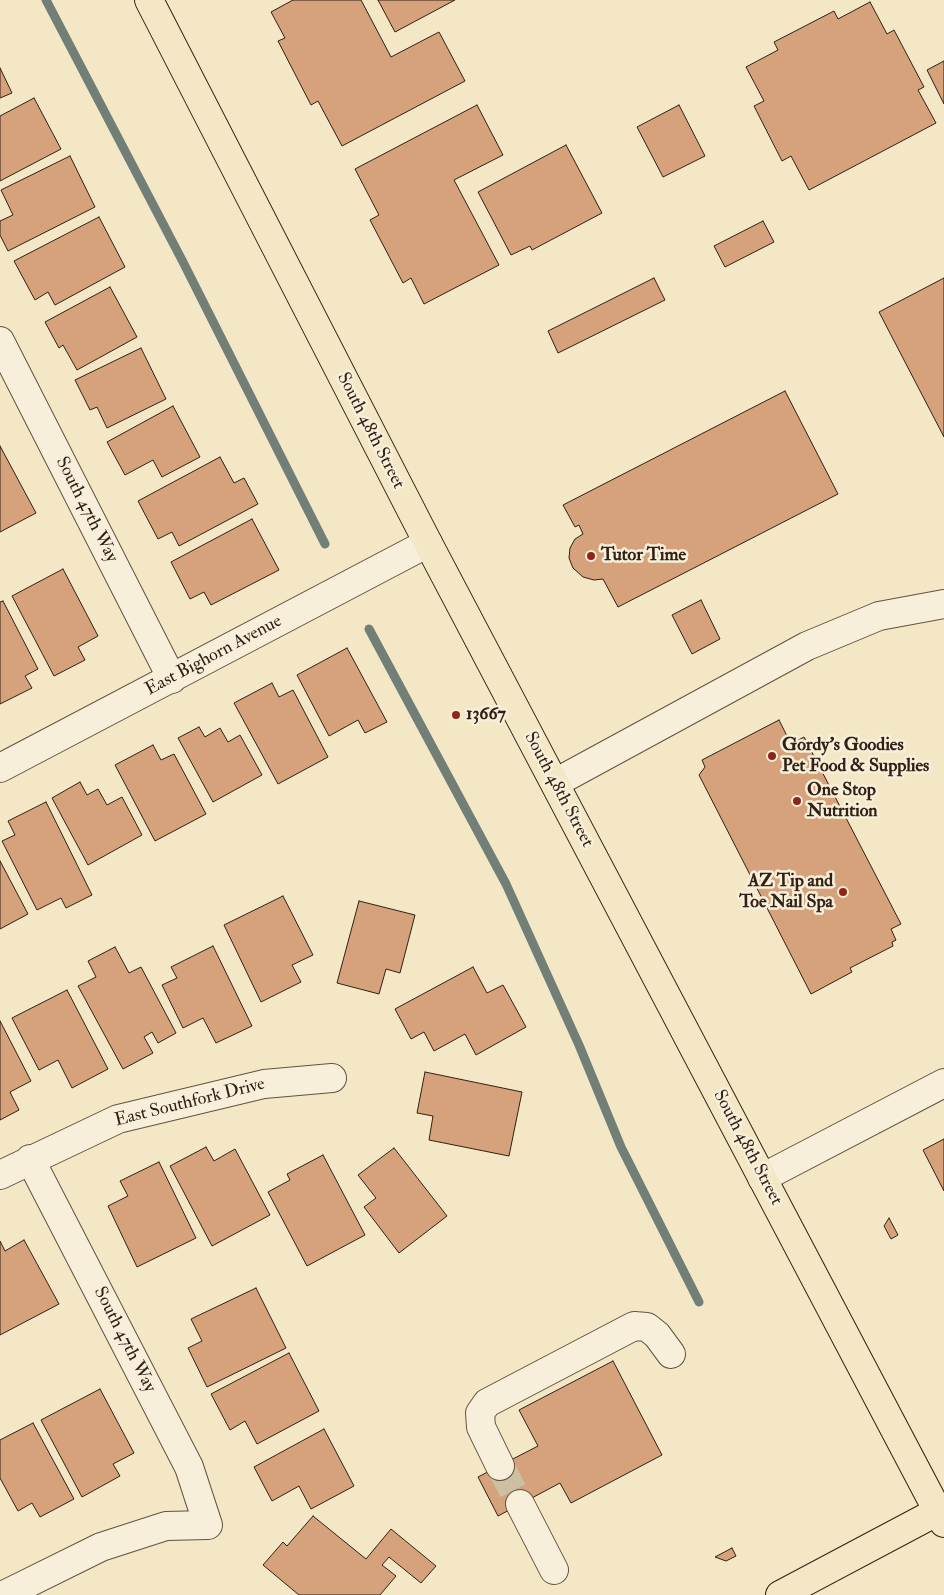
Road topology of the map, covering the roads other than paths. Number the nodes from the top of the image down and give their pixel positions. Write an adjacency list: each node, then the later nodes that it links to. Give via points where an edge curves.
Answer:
1 (150, 0): 4 (main road, South 48th Street)
2 (0, 341): 3 (street, South 47th Way)
3 (8, 375): 6 (street, South 47th Way)
4 (428, 544): 6 (street, East Bighorn Avenue); 8 (main road, South 48th Street)
5 (944, 604): 8 (street, via 879,616 807,646)
6 (172, 679): 7 (street, East Bighorn Avenue)
7 (0, 768)
8 (555, 783): 13 (main road, South 48th Street)
9 (332, 1078): 11 (street, East Southfork Drive, via 264,1084 118,1119)
10 (944, 1083): 13 (street)
11 (30, 1159): 12 (street, East Southfork Drive); 19 (street, South 47th Way, via 189,1467 208,1525 166,1526 101,1547)
12 (0, 1175)
13 (762, 1178): 17 (main road, South 48th Street)
14 (671, 1354): 15 (street, via 657,1334 647,1327 634,1326 487,1403 480,1413 482,1427)
15 (500, 1466)
16 (520, 1504): 18 (street)
17 (942, 1514): 20 (main road)
18 (554, 1570)
19 (4, 1595)
20 (780, 1595)

